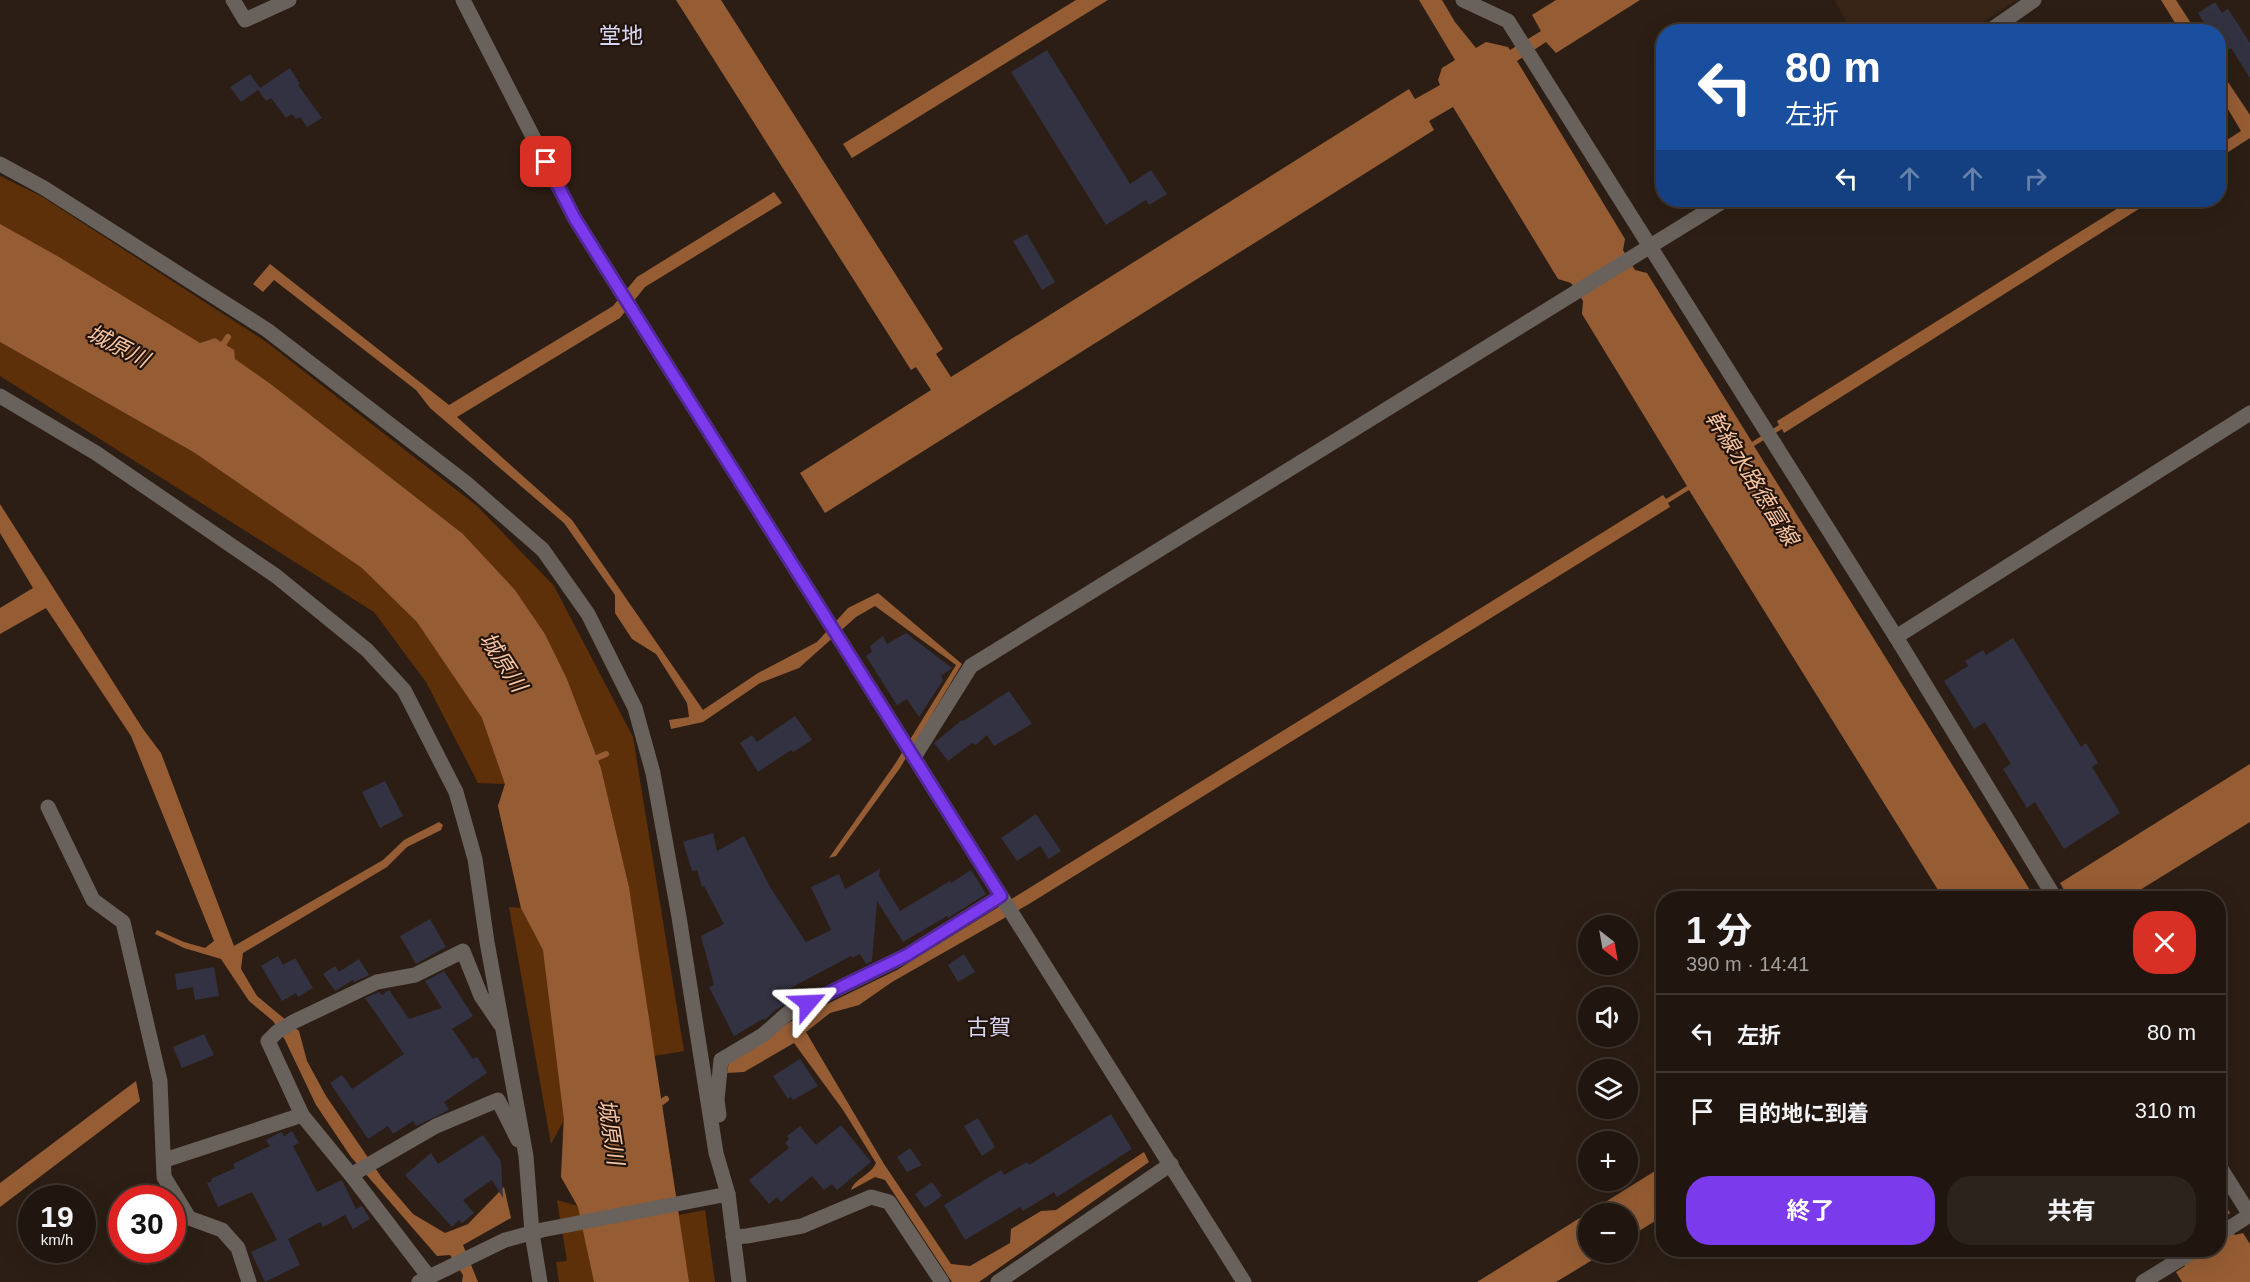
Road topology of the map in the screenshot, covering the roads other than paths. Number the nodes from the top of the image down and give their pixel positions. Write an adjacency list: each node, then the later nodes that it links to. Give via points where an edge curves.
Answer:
1 (233, 0): 2 (street, via 245,20)
2 (289, 0)
3 (463, 0): 13 (street, via 575,219)
4 (1463, 0): 9 (street, via 1508,21)
5 (2034, 0): 6 (street)
6 (2000, 24)
7 (0, 164): 19 (street, via 267,330 466,483 543,550 588,614 635,708 655,784)
8 (1714, 207): 9 (street)
9 (1644, 251): 12 (street); 13 (street, via 971,666)
10 (0, 396): 17 (street, via 96,453 276,576 367,650 404,690 456,792 476,859)
11 (2250, 413): 12 (street)
12 (1896, 637): 15 (street)
13 (910, 751): 16 (street)
14 (48, 807): 21 (street, via 93,900 123,922 160,1081)
15 (2051, 891)
16 (1003, 899): 19 (street, via 907,955 788,1013 763,1035 721,1060 717,1100 722,1135); 22 (street)
17 (503, 1028): 18 (street, via 481,996 463,951 415,975 377,982 293,1022 268,1041); 20 (street)
18 (302, 1115): 21 (street); 23 (street)
19 (716, 1153): 25 (street)
20 (526, 1156): 23 (street, via 498,1100 436,1126); 28 (street)
21 (165, 1160): 32 (street, via 164,1177 189,1218 222,1230 238,1248)
22 (1171, 1164): 36 (street); 37 (street)
23 (354, 1173): 31 (street)
24 (2226, 1179): 26 (street)
25 (723, 1196): 28 (street); 29 (street)
26 (2246, 1218): 27 (street)
27 (2226, 1230)
28 (537, 1232): 31 (street, via 505,1240); 33 (street)
29 (733, 1237): 34 (street); 35 (street, via 802,1226 871,1197 889,1202)
30 (2183, 1257): 38 (street)
31 (424, 1279)
32 (249, 1282)
33 (540, 1282)
34 (739, 1282)
35 (942, 1282)
36 (998, 1282)
37 (1244, 1282)
38 (2143, 1282)

